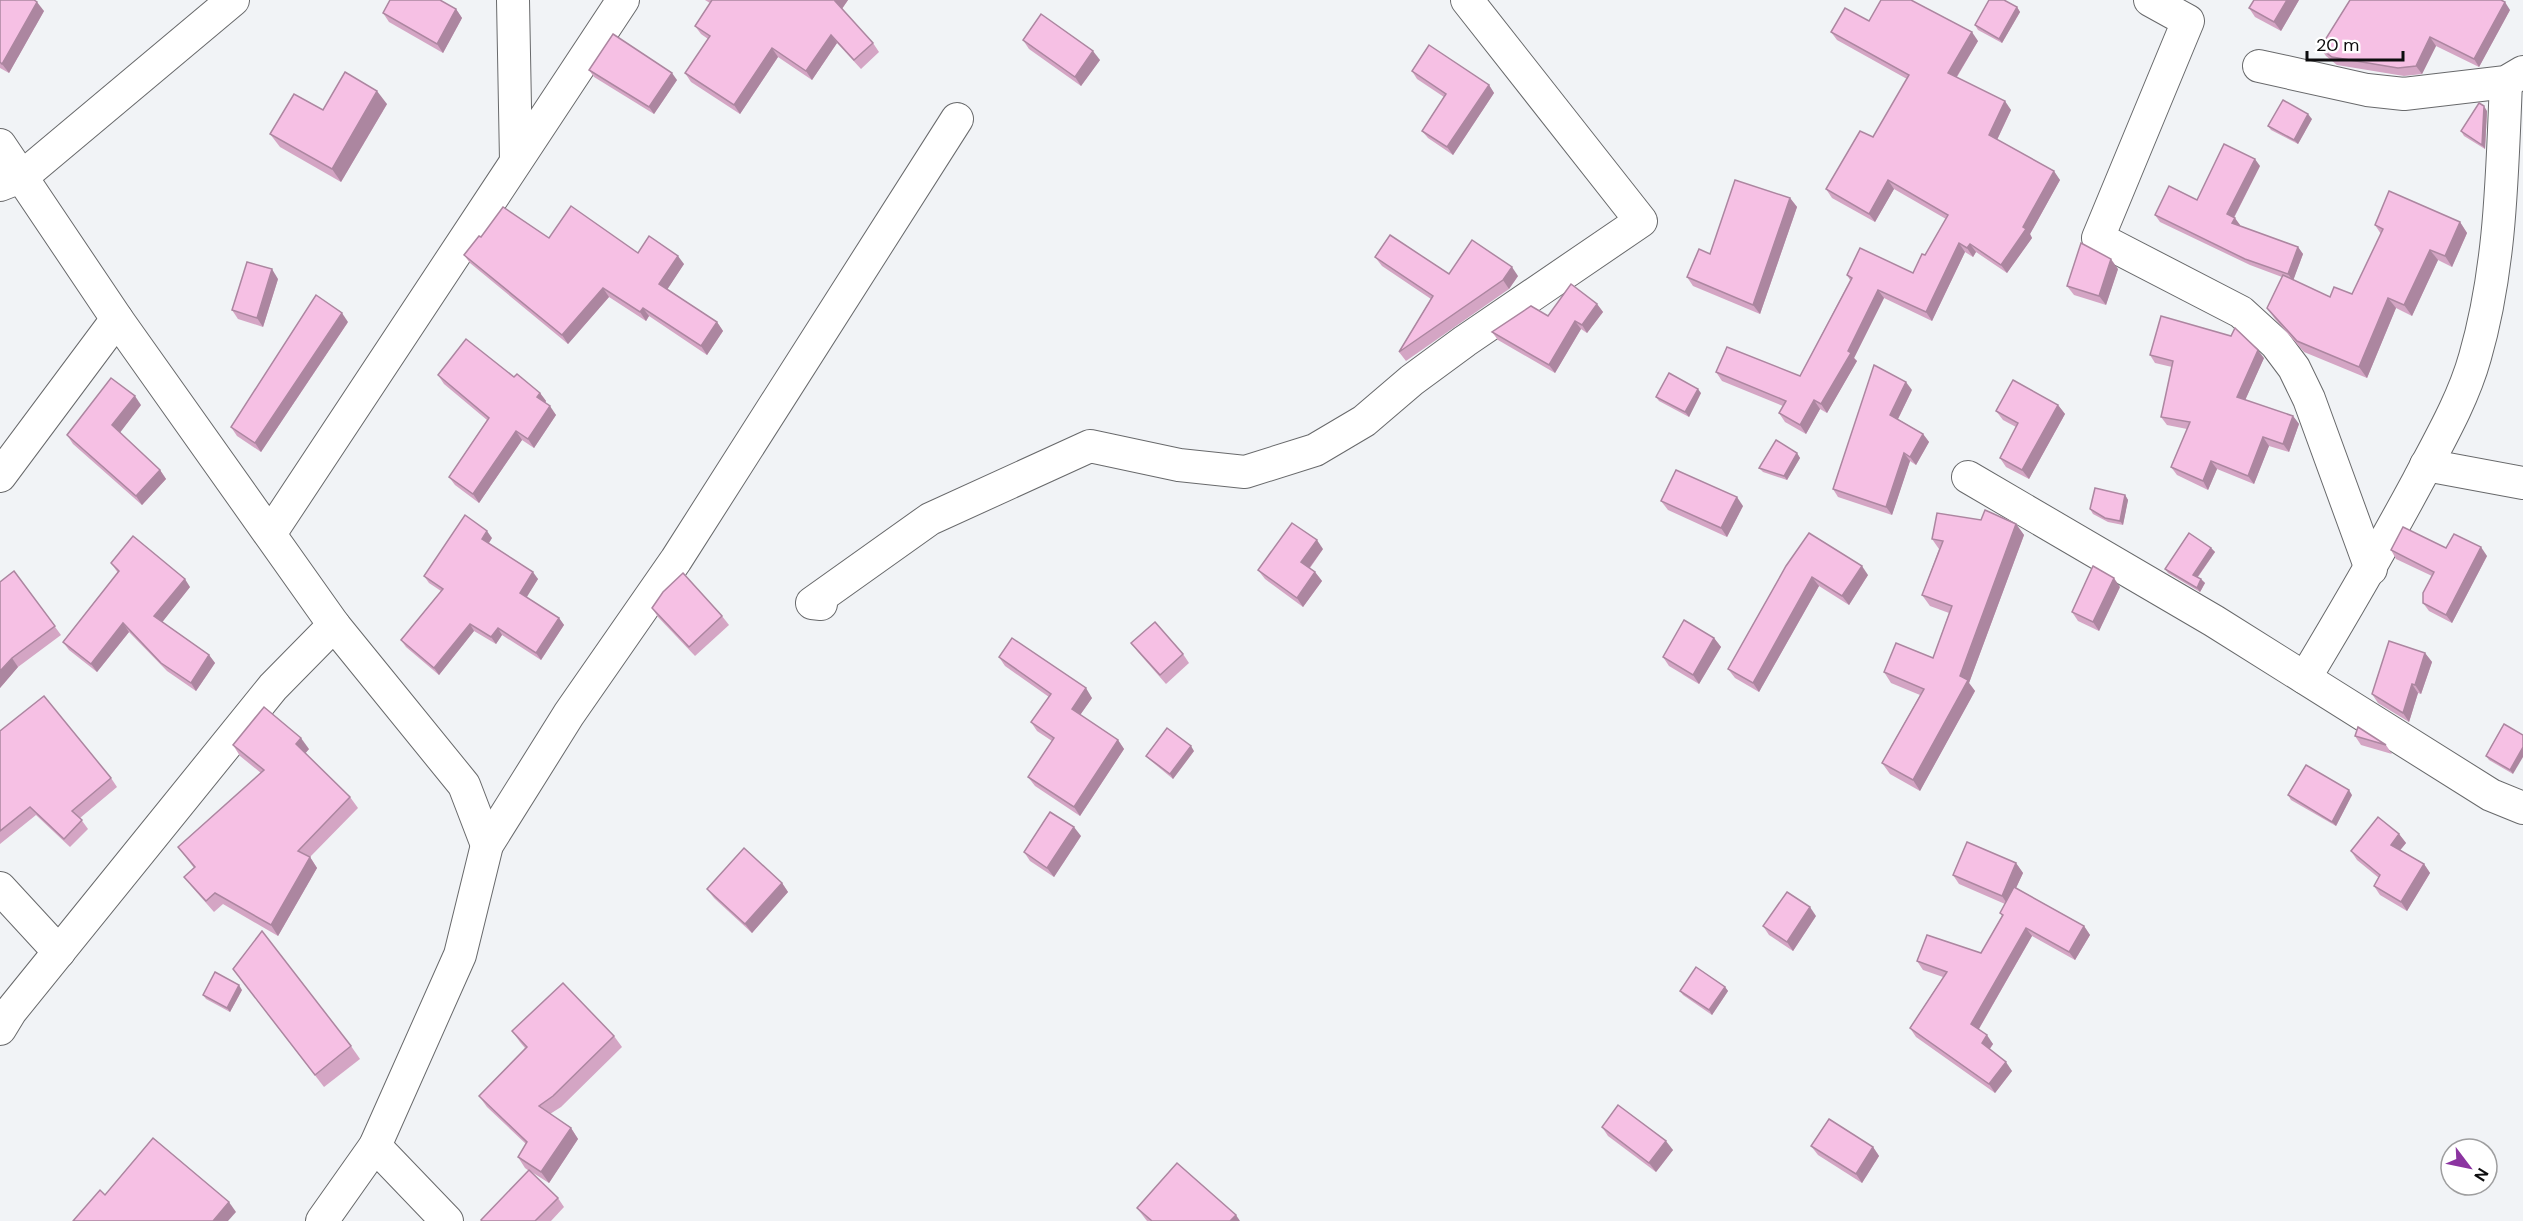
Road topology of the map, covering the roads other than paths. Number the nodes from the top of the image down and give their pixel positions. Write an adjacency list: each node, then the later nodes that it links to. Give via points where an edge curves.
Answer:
1 (233, 0): 11 (street)
2 (513, 0): 10 (street)
3 (623, 0): 10 (street)
4 (1467, 0): 19 (street, via 1641,221 1465,341 1364,421 1315,450 1245,472 1179,465 1090,446 930,519 812,603)
5 (2150, 0): 18 (street, via 2188,21 2098,238 2241,312 2276,344 2294,368 2309,399)
6 (2259, 66): 7 (street, via 2367,90 2404,94)
7 (2515, 77): 13 (street, via 2494,276 2475,358 2457,406)
8 (957, 119): 25 (street, via 676,560 568,714)
9 (0, 145): 11 (street)
10 (516, 161): 17 (street)
11 (11, 180): 12 (street)
12 (117, 319): 14 (street); 17 (street)
13 (2426, 465): 16 (street); 18 (street)
14 (0, 476)
15 (1968, 477): 21 (street)
16 (2523, 483)
17 (270, 534): 20 (street)
18 (2371, 569): 21 (street)
19 (822, 604)
20 (334, 625): 25 (street, via 464,785); 27 (street, via 273,687)
21 (2305, 678): 22 (street)
22 (2491, 795): 23 (street); 24 (street)
23 (2523, 808)
24 (2523, 833)
25 (487, 845): 29 (street, via 460,955)
26 (0, 888): 27 (street)
27 (58, 952): 28 (street)
28 (0, 1029)
29 (375, 1146): 30 (street); 31 (street)
30 (322, 1221)
31 (447, 1221)

